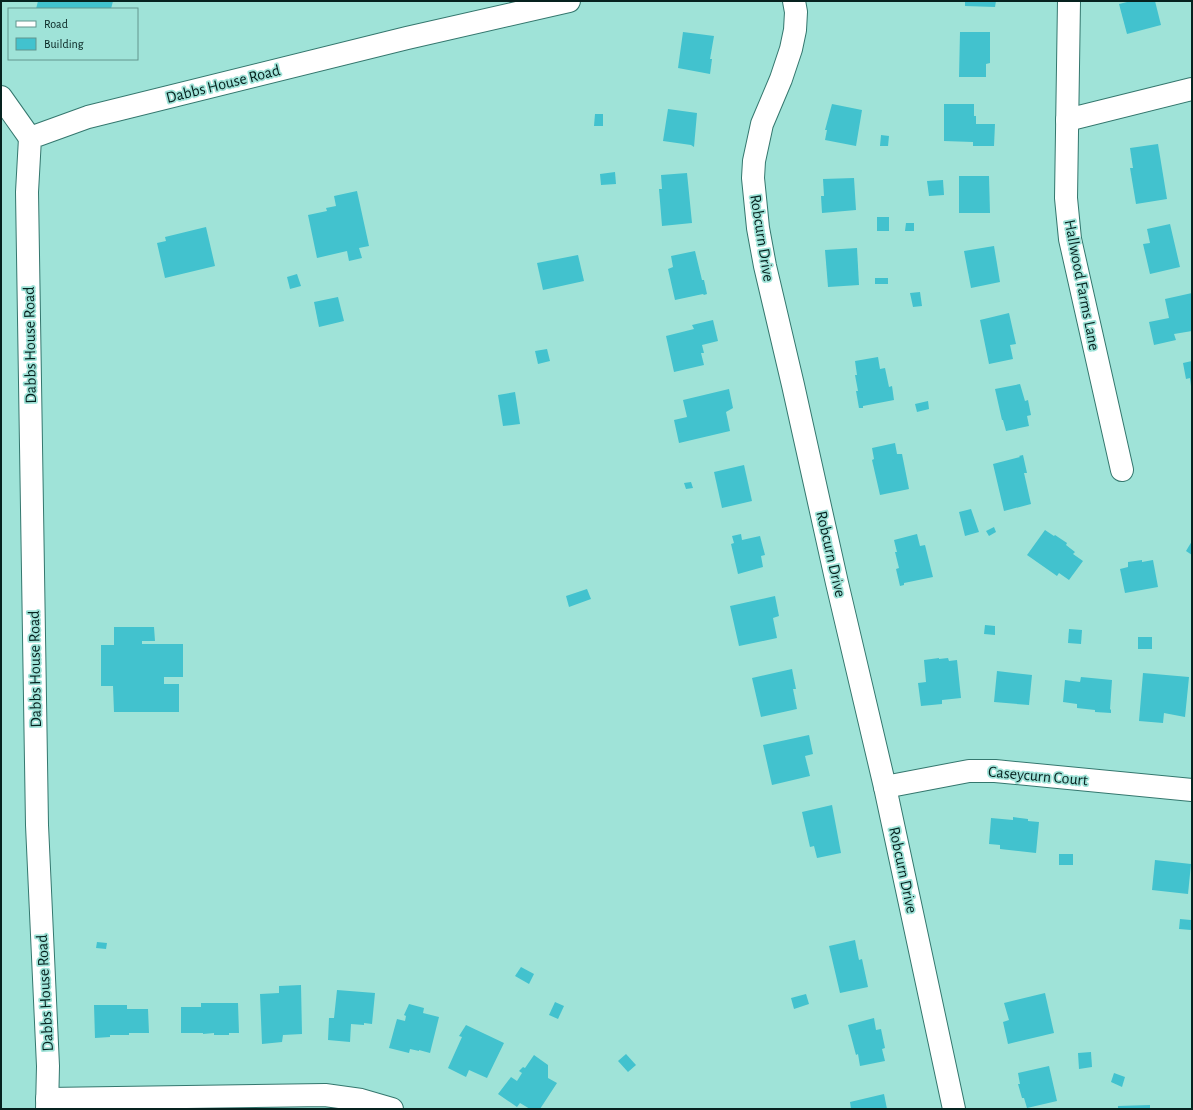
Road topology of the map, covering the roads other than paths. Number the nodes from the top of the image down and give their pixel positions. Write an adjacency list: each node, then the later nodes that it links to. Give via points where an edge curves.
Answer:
1 (569, 1): 7 (street, Dabbs House Road, via 407,38 88,117)
2 (794, 1): 9 (street, Robcurn Drive, via 795,30 791,49 762,124 754,161 753,178 758,228)
3 (1069, 1): 6 (street, Hallwood Farms Lane)
4 (1192, 89): 6 (street)
5 (1, 97): 7 (street)
6 (1067, 120): 8 (street, Hallwood Farms Lane, via 1066,198 1070,239)
7 (30, 138): 12 (street, Dabbs House Road, via 27,192 37,810 48,1066)
8 (1122, 470)
9 (885, 787): 10 (street, Caseycurn Court, via 969,771 995,771); 14 (street, Robcurn Drive)
10 (1192, 790)
11 (256, 1103): 12 (street); 13 (street, via 325,1095 361,1100)
12 (47, 1104)
13 (392, 1109)
14 (954, 1109)

